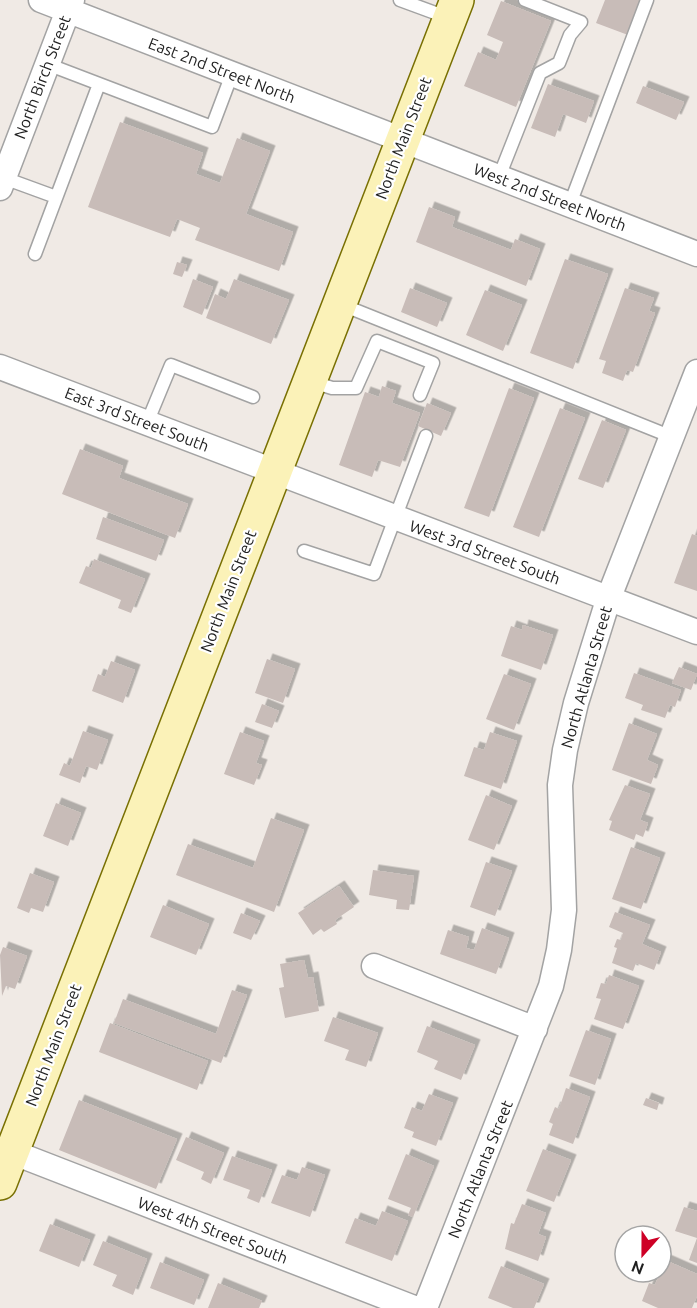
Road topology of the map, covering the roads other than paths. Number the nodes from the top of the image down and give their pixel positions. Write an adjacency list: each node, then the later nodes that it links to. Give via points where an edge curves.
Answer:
1 (41, 0): 5 (street, East 2nd Street North)
2 (400, 0): 6 (lane)
3 (525, 0): 11 (lane, via 581,22 570,35 559,63 540,74)
4 (647, 0): 14 (lane)
5 (70, 5): 7 (street, North Birch Street); 8 (street, East 2nd Street North)
6 (453, 9): 10 (main road, North Main Street)
7 (47, 64): 9 (lane); 12 (street, North Birch Street)
8 (232, 74): 9 (lane, via 212,127); 10 (street, East 2nd Street North)
9 (99, 84): 13 (lane)
10 (403, 140): 11 (street, West 2nd Street North); 17 (main road, North Main Street)
11 (499, 177): 14 (street, West 2nd Street North)
12 (2, 183): 13 (lane)
13 (56, 197): 15 (lane)
14 (570, 204): 16 (street, West 2nd Street North)
15 (35, 254)
16 (697, 254)
17 (339, 304): 20 (main road, North Main Street); 25 (lane)
18 (0, 367): 23 (street, East 3rd Street South)
19 (697, 372): 25 (street, North Atlanta Street)
20 (309, 381): 21 (lane, via 332,388 356,388 377,341 433,363); 26 (main road, North Main Street)
21 (420, 395)
22 (253, 396): 23 (lane, via 171,364)
23 (147, 423): 26 (street, East 3rd Street South)
24 (426, 436): 27 (lane)
25 (672, 437): 29 (street, North Atlanta Street)
26 (273, 472): 27 (street, West 3rd Street South); 33 (main road, North Main Street)
27 (395, 518): 28 (lane, via 374,574); 29 (street, West 3rd Street South)
28 (304, 551)
29 (609, 597): 30 (street, West 3rd Street South); 32 (street, North Atlanta Street, via 564,750 560,785 564,910 551,986)
30 (697, 632)
31 (374, 966): 32 (street)
32 (534, 1029): 36 (street, North Atlanta Street)
33 (6, 1150): 34 (main road, North Main Street); 35 (street, West 4th Street South)
34 (0, 1183)
35 (414, 1308)
36 (425, 1308)

